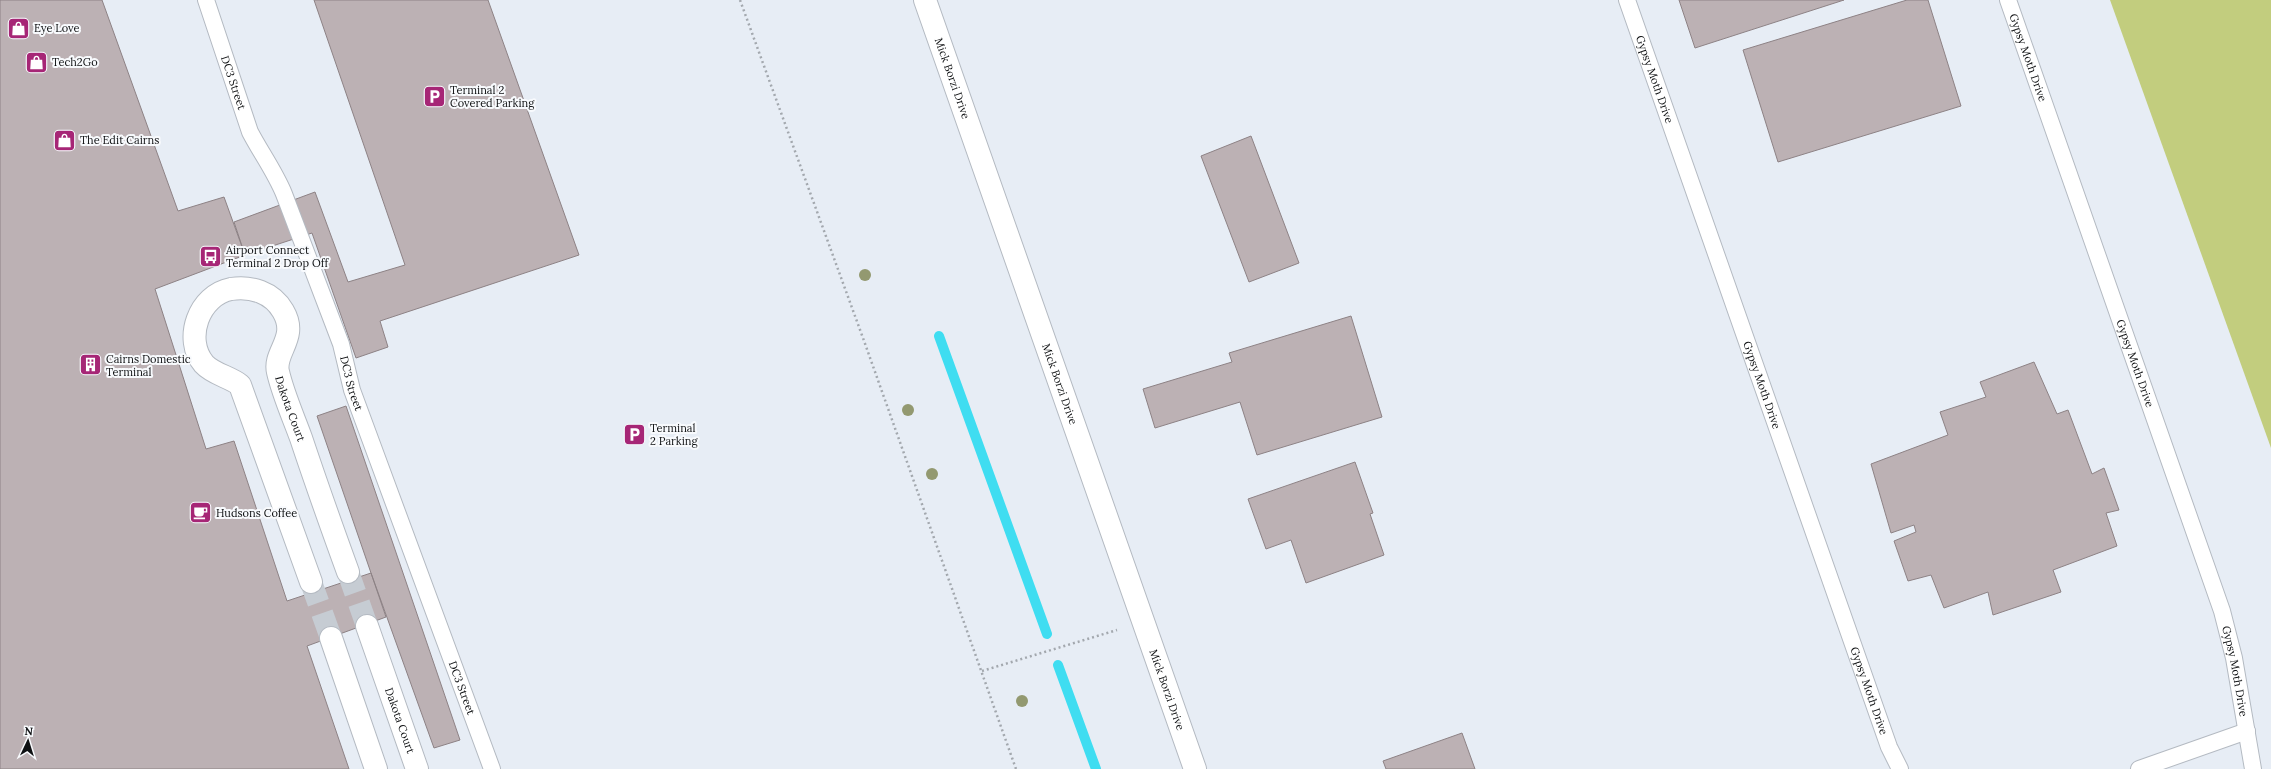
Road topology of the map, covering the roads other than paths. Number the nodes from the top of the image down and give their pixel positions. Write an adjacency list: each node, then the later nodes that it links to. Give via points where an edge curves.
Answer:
1 (206, 0): 12 (lane, DC3 Street, via 250,132 275,173 341,344 352,390)
2 (925, 0): 13 (street, Mick Borzi Drive)
3 (1627, 0): 14 (lane, Gypsy Moth Drive, via 1889,747)
4 (2008, 0): 9 (lane, Gypsy Moth Drive, via 2222,611)
5 (348, 572): 6 (street, Dakota Court, via 277,370 289,326 283,311 272,298 258,290 225,290 212,298 202,309 196,322 194,337 197,351 204,364 232,378 240,385)
6 (311, 582)
7 (367, 626): 11 (street, Dakota Court)
8 (330, 638): 10 (street)
9 (2248, 731): 15 (lane, Gypsy Moth Drive); 16 (lane, Gypsy Moth Drive)
10 (376, 769)
11 (417, 769)
12 (492, 769)
13 (1195, 769)
14 (1900, 769)
15 (2139, 769)
16 (2253, 769)

